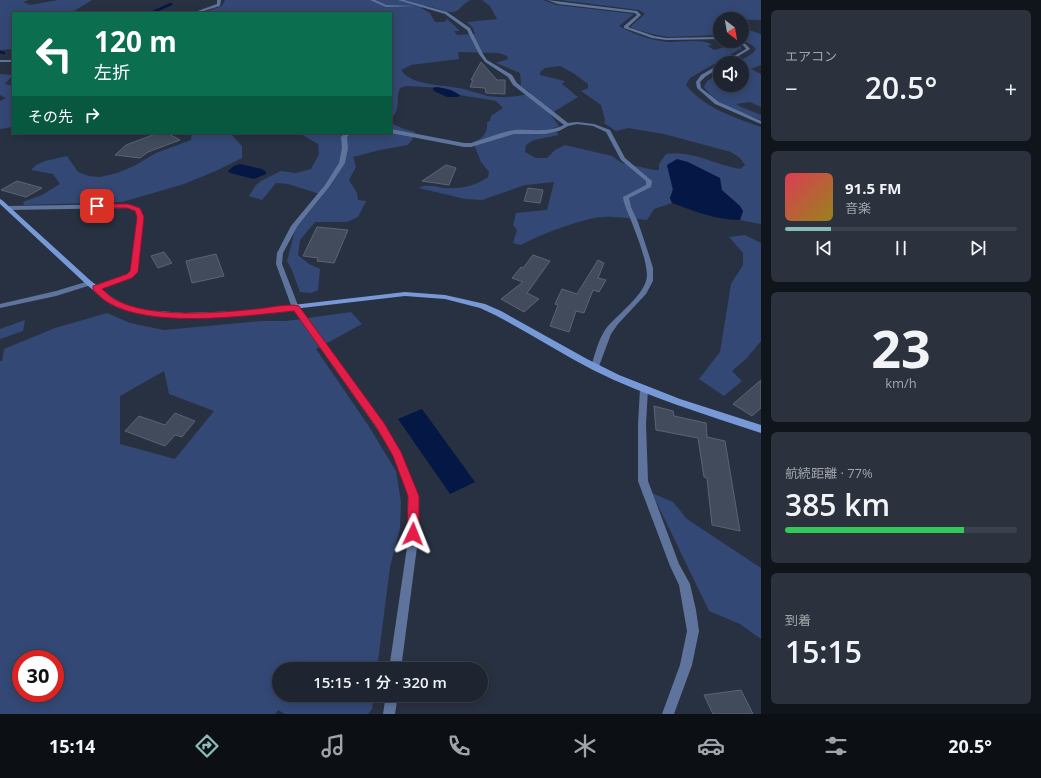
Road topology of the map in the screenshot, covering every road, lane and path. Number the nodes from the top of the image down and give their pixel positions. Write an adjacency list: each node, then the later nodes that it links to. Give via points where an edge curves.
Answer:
1 (219, 0): 6 (street, via 219,5)
2 (372, 0): 5 (street, via 386,6)
3 (400, 0): 5 (street)
4 (549, 0): 7 (street, via 636,12 639,14 625,26 658,38)
5 (415, 5): 14 (street, via 446,13 469,29 486,61 510,76 515,84)
6 (198, 12)
7 (713, 38)
8 (747, 48): 9 (street)
9 (736, 56)
10 (0, 60): 11 (street)
11 (12, 61)
12 (713, 70): 13 (street, via 698,82 699,88 717,103)
13 (761, 123)
14 (567, 125): 15 (street, via 545,132 514,132 471,145 447,143); 23 (street, via 586,123 608,131 623,159 649,181 649,186 626,197 649,269 650,281 646,290 610,328 604,338)
15 (392, 131)
16 (347, 134): 22 (street, via 344,137 342,163 327,186 294,226 280,253 281,273)
17 (0, 201): 18 (street)
18 (8, 208): 19 (street); 20 (street, via 128,206 138,210 141,217 134,272 130,276)
19 (89, 283): 20 (street); 21 (street, via 49,297)
20 (96, 288): 22 (street, via 110,300 124,307 160,314 241,314)
21 (0, 306)
22 (296, 308): 23 (street, via 404,294 445,297 482,306 498,313); 26 (street, via 380,426 398,455 413,496 412,547)
23 (596, 368): 24 (street)
24 (644, 389): 25 (street); 29 (street, via 643,481 684,584 693,631 686,665)
25 (761, 429)
26 (397, 662)
27 (391, 702): 28 (street)
28 (389, 714)
29 (668, 714)

